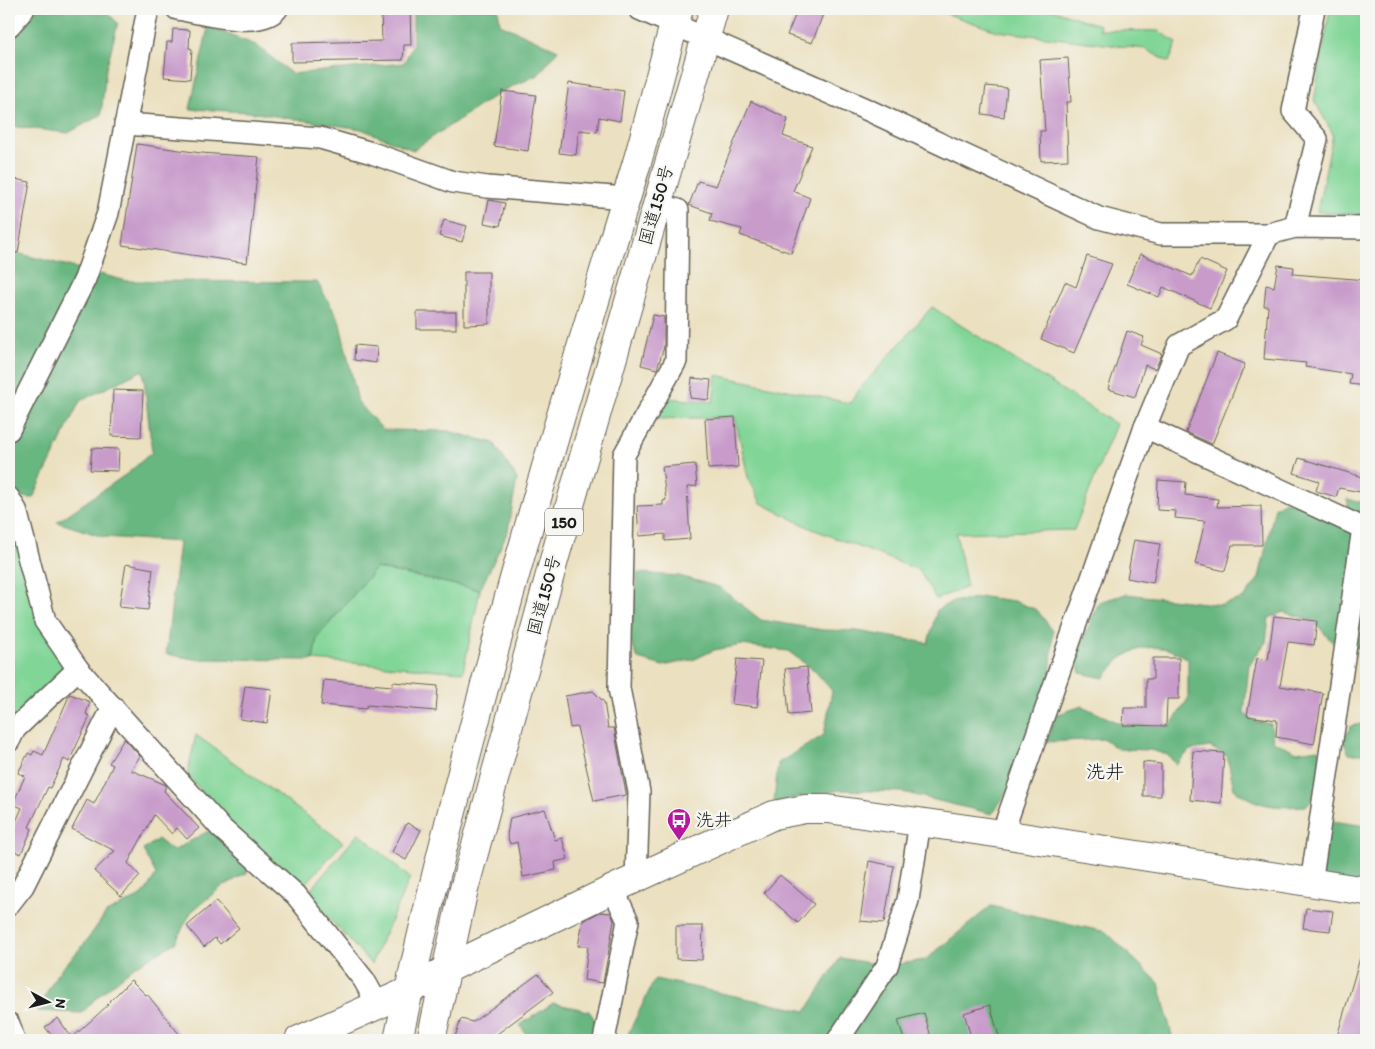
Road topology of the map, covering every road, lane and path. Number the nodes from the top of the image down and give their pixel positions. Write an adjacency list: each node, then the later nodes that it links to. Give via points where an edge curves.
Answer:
1 (24, 9): 9 (street)
2 (148, 9): 11 (street)
3 (177, 9): 4 (street, via 254,20)
4 (277, 9)
5 (639, 9): 8 (street)
6 (714, 9): 10 (main road, 国道150号 / 150)
7 (1314, 9): 14 (street, via 1293,111 1317,139)
8 (677, 17): 10 (street); 12 (main road, 国道150号 / 150)
9 (9, 26)
10 (704, 39): 13 (main road, 国道150号 / 150); 16 (street, via 879,115 1099,218 1161,234)
11 (125, 124): 12 (street, via 320,138 372,152 453,182); 18 (street, via 108,213 85,279)
12 (626, 198): 30 (main road, 国道150号 / 150, via 532,518 438,864)
13 (656, 204): 25 (street, via 678,210 676,361 624,455 619,688 639,792); 29 (main road, 国道150号 / 150, via 463,893)
14 (1295, 227): 15 (street); 16 (street)
15 (1366, 228)
16 (1269, 234): 17 (street, via 1226,319 1179,345)
17 (1145, 427): 24 (street); 26 (street, via 1363,528)
18 (9, 430)
19 (9, 498): 20 (street, via 16,510 45,621)
20 (78, 669): 21 (street); 22 (street, via 15,729)
21 (113, 707): 28 (street, via 23,886); 31 (street, via 221,828 296,895 364,980)
22 (9, 741)
23 (920, 822): 24 (main road); 25 (main road, via 828,809 797,810 774,815); 38 (street, via 908,900 887,966)
24 (1002, 834): 26 (main road)
25 (624, 884): 29 (main road); 37 (street, via 628,921)
26 (1311, 884): 27 (main road)
27 (1366, 891)
28 (9, 904)
29 (447, 969): 30 (main road); 36 (main road, 国道150号 / 150)
30 (409, 991): 31 (main road); 35 (main road, 国道150号 / 150)
31 (378, 1005): 34 (main road)
32 (9, 1024): 33 (street)
33 (14, 1040)
34 (299, 1040)
35 (398, 1040)
36 (430, 1040)
37 (604, 1040)
38 (838, 1040)

